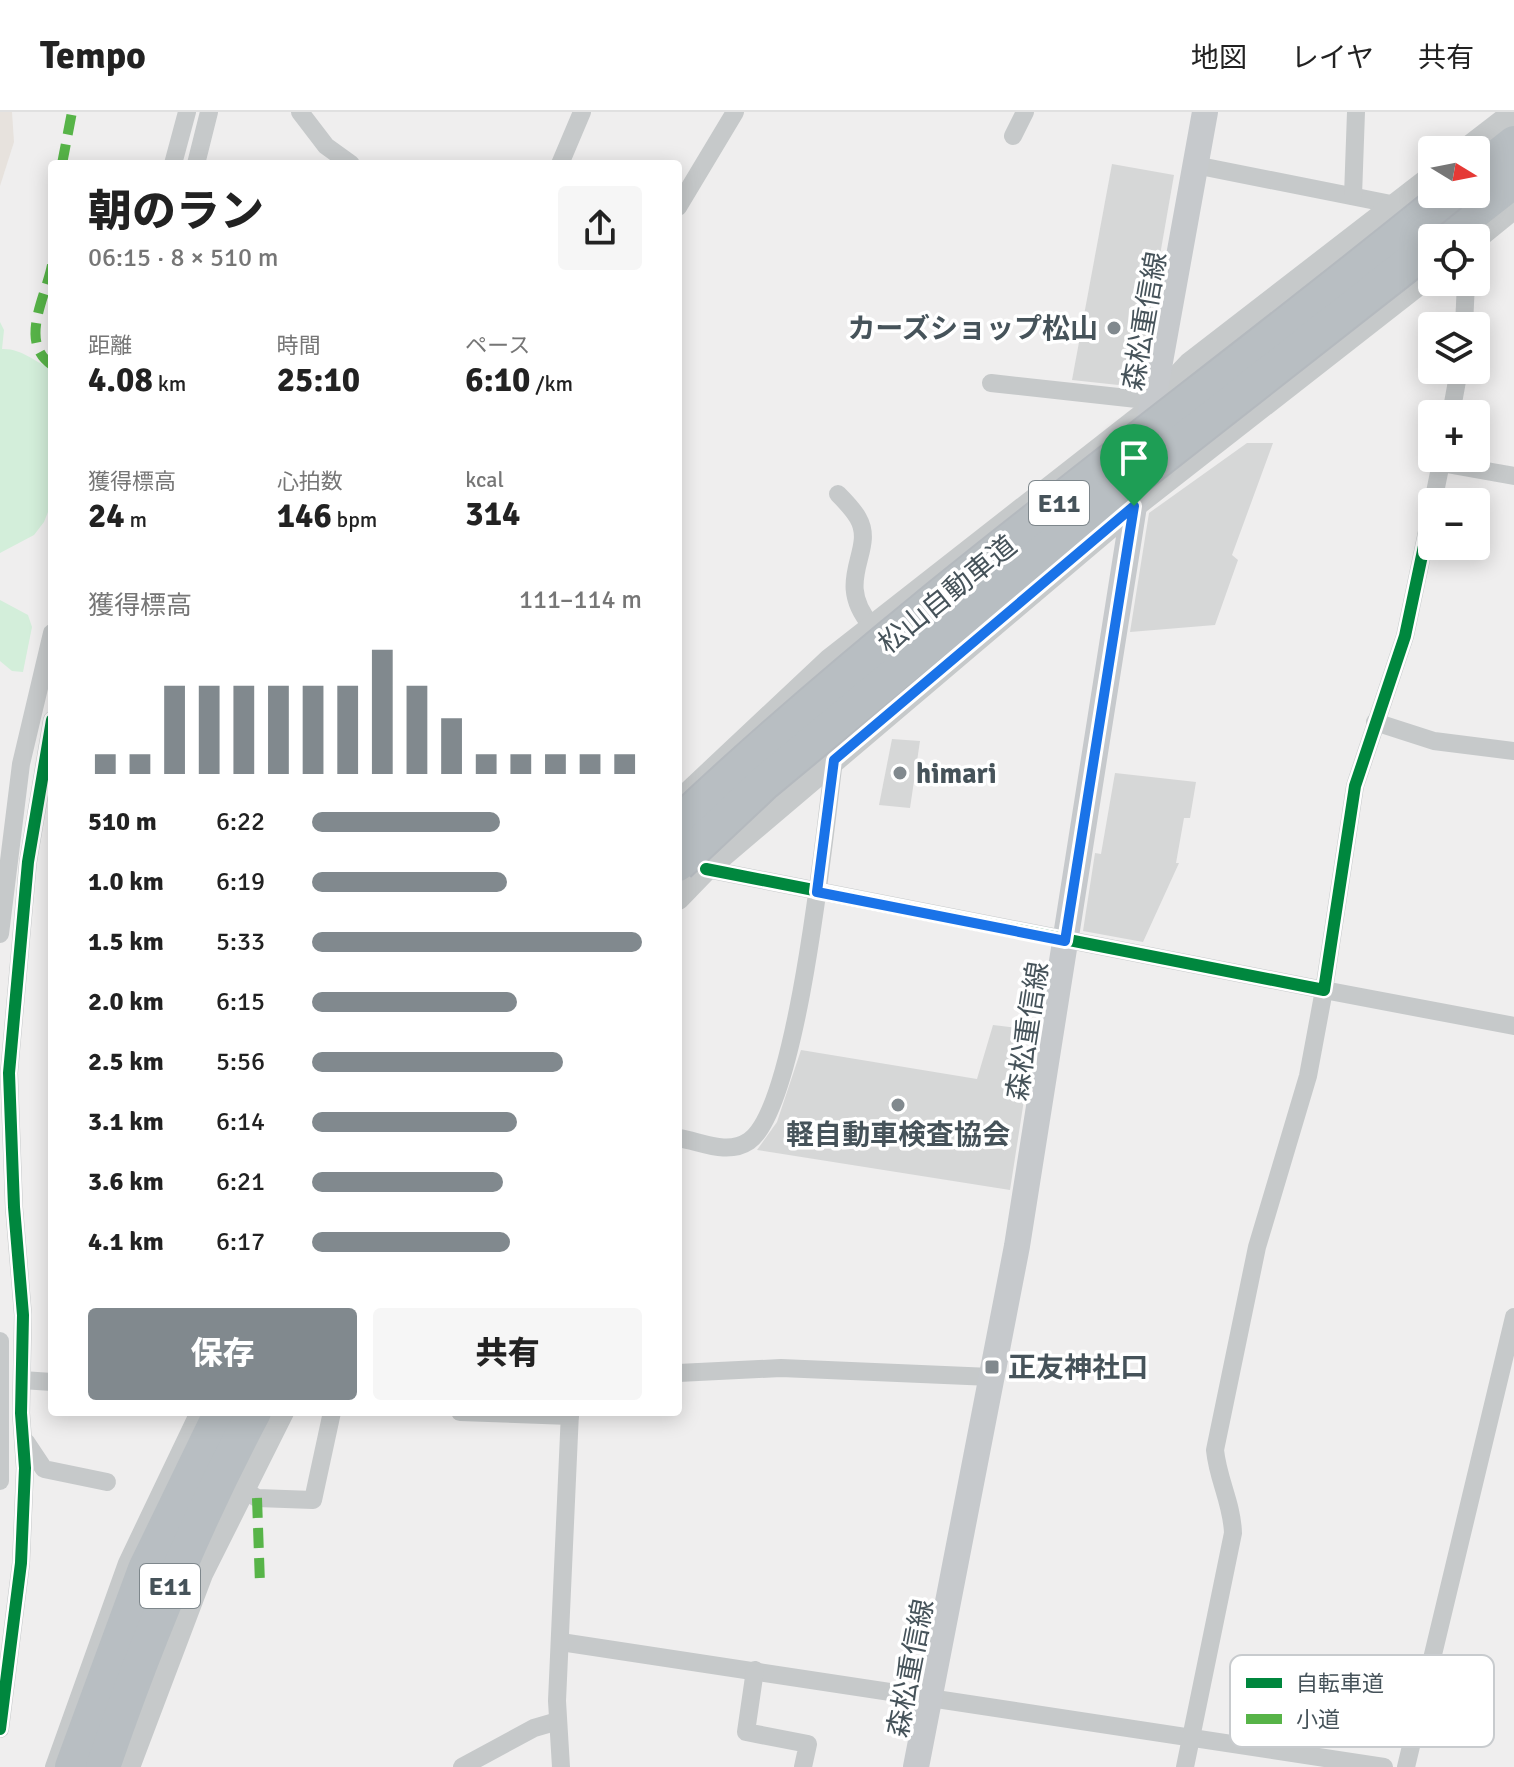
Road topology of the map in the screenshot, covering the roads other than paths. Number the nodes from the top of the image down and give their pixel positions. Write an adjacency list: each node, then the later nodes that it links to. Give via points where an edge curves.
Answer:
1 (187, 112): 12 (street)
2 (209, 112): 13 (street)
3 (300, 112): 14 (street, via 326,146)
4 (582, 112): 15 (street)
5 (735, 112): 20 (street)
6 (1025, 112): 11 (street)
7 (1205, 112): 16 (main road, 森松重信線)
8 (1356, 112): 19 (street)
9 (1514, 113): 10 (street)
10 (1497, 128)
11 (1013, 136)
12 (174, 160)
13 (197, 160)
14 (345, 160)
15 (562, 160)
16 (1195, 165): 19 (street); 29 (main road, 森松重信線)
17 (1514, 181): 24 (highway)
18 (1418, 188): 21 (street)
19 (1353, 196): 21 (street)
20 (682, 200)
21 (1396, 205): 29 (street, via 1190,364)
22 (1514, 207): 25 (street)
23 (1432, 208): 42 (highway, 松山自動車道 / E11, bridge, via 991,557 745,760)
24 (1459, 224)
25 (1493, 231)
26 (1418, 256): 43 (highway, 松山自動車道 / E11, bridge, via 1074,526 765,782)
27 (1418, 284): 33 (street)
28 (991, 383): 29 (street)
29 (1155, 401): 33 (main road, 森松重信線); 35 (street)
30 (1490, 471): 31 (street)
31 (1514, 476)
32 (838, 494): 35 (street, via 860,520 854,597)
33 (1134, 506): 40 (street); 47 (main road, 森松重信線)
34 (1421, 560): 37 (street, via 1405,636)
35 (871, 625): 41 (street, via 808,676)
36 (48, 650): 46 (street, via 21,764)
37 (1375, 722): 39 (street, via 1434,741); 48 (street, via 1355,786)
38 (48, 744): 55 (street, via 28,862 9,1073)
39 (1514, 751)
40 (834, 760): 43 (street); 45 (street)
41 (682, 795)
42 (682, 820)
43 (692, 867): 44 (street); 45 (street)
44 (682, 889)
45 (817, 892): 47 (street); 50 (street, via 778,1096 766,1122 742,1145 715,1147)
46 (0, 934)
47 (1065, 941): 48 (street); 54 (main road, 森松重信線)
48 (1324, 990): 49 (street); 73 (street, via 1308,1076 1257,1247 1215,1450 1219,1482 1233,1513 1233,1533)
49 (1514, 1026)
50 (682, 1139)
51 (1514, 1317): 68 (street)
52 (0, 1341): 64 (street)
53 (682, 1373): 54 (street, via 781,1368)
54 (991, 1377): 70 (main road, 森松重信線)
55 (22, 1380): 56 (street); 63 (street)
56 (48, 1382)
57 (197, 1416): 76 (street, via 127,1563)
58 (219, 1416): 77 (highway, E11, via 145,1569)
59 (252, 1416): 78 (highway, E11, via 172,1581)
60 (280, 1416): 66 (street)
61 (331, 1416): 66 (street, via 313,1500 257,1498)
62 (570, 1416): 67 (street)
63 (25, 1441): 65 (street, via 44,1469); 72 (street, via 21,1563)
64 (0, 1481)
65 (107, 1482)
66 (242, 1489): 79 (street, via 201,1574)
67 (561, 1642): 69 (street); 71 (street)
68 (1436, 1655)
69 (755, 1670): 70 (street); 82 (street, via 746,1732 808,1744)
70 (928, 1698): 73 (street); 83 (main road, 森松重信線)
71 (558, 1721): 80 (street, via 534,1728); 81 (street)
72 (0, 1729)
73 (1191, 1740): 74 (street); 84 (street)
74 (1230, 1745)
75 (1241, 1747): 85 (street)
76 (54, 1767)
77 (72, 1767)
78 (103, 1767)
79 (128, 1767)
80 (462, 1767)
81 (561, 1767)
82 (803, 1767)
83 (916, 1767)
84 (1185, 1767)
85 (1384, 1767)

